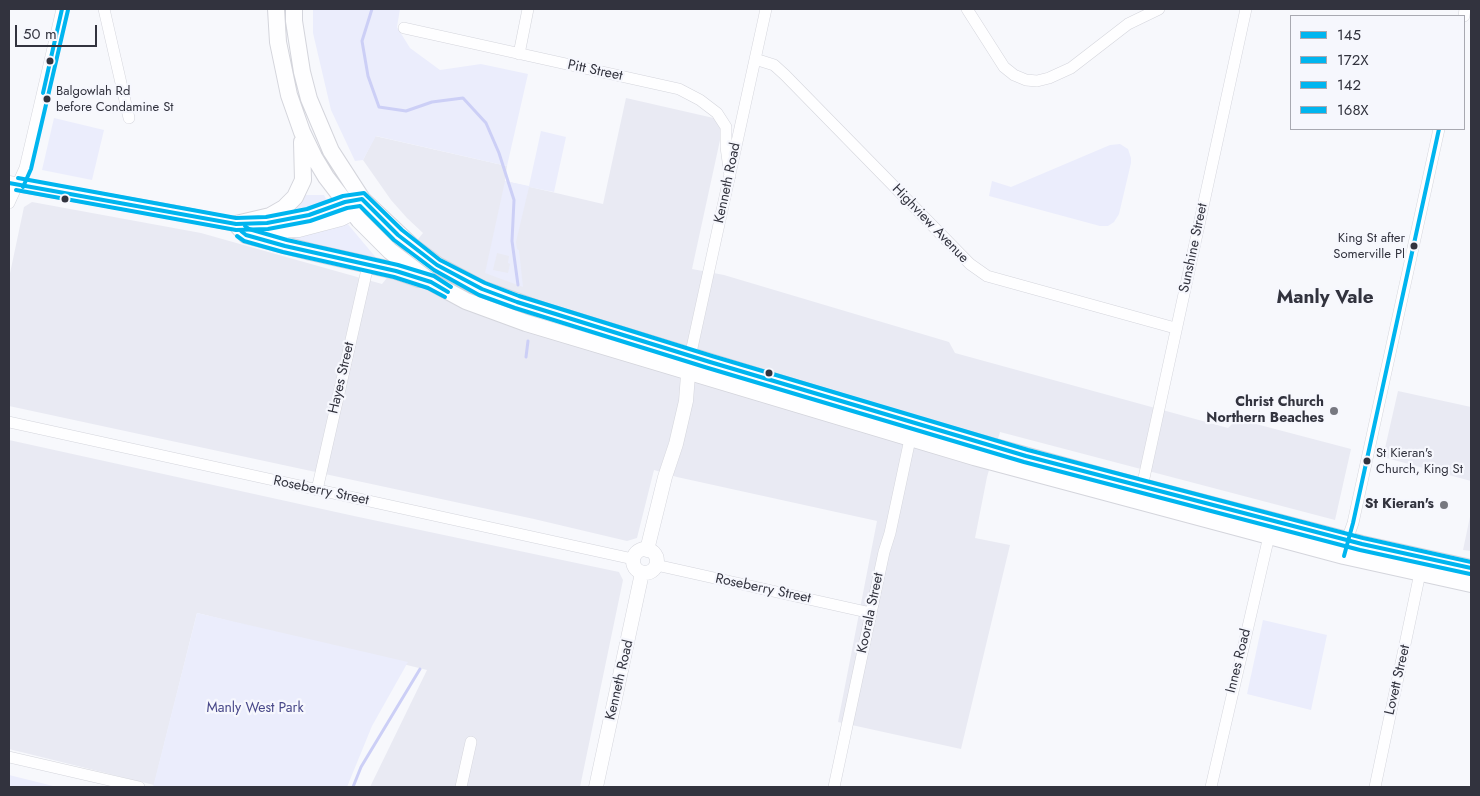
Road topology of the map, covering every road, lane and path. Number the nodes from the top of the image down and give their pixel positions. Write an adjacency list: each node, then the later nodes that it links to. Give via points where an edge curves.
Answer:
1 (62, 9): 17 (street, via 26,164)
2 (104, 9): 13 (street)
3 (276, 9): 15 (highway, via 282,66)
4 (294, 9): 18 (highway, via 309,99 331,151)
5 (528, 9): 11 (street)
6 (766, 9): 12 (street, Kenneth Road)
7 (967, 9): 8 (street, via 1004,67 1014,75 1037,81 1071,68 1128,24)
8 (1159, 9)
9 (1246, 9): 24 (street, Sunshine Street)
10 (404, 28): 11 (street, Pitt Street)
11 (519, 54): 16 (street, Pitt Street, via 679,89 700,100 716,113 726,128)
12 (755, 59): 16 (street, Kenneth Road); 24 (street, Highview Avenue, via 774,65 785,75 970,264 987,276)
13 (129, 118)
14 (1439, 130): 31 (street)
15 (302, 132): 20 (highway, via 314,157); 21 (highway, via 303,180 296,197 270,216)
16 (730, 176): 25 (street, Kenneth Road)
17 (13, 184): 19 (street); 21 (main road)
18 (362, 198): 20 (highway); 25 (highway, via 398,235 437,265 482,289)
19 (9, 203)
20 (349, 208): 21 (main road, via 266,223); 23 (highway, via 390,251)
21 (236, 224): 22 (highway, via 246,235)
22 (368, 265): 23 (highway); 29 (street, Hayes Street)
23 (431, 282): 25 (highway, via 475,306 519,321)
24 (1176, 328): 28 (street, Sunshine Street)
25 (689, 364): 27 (highway); 28 (highway); 32 (main road, Kenneth Road, via 686,401)
26 (9, 422): 29 (street, Roseberry Street)
27 (910, 439): 30 (highway); 39 (street, Koorala Street)
28 (1142, 487): 31 (highway)
29 (317, 490): 33 (street, Roseberry Street)
30 (1269, 536): 31 (highway); 46 (street, Innes Road)
31 (1346, 548): 35 (highway); 37 (highway)
32 (647, 550): 33 (main road, via 637,552); 34 (main road, via 655,555)
33 (633, 559): 36 (main road, via 634,567)
34 (656, 565): 36 (main road, via 651,572); 39 (street, Roseberry Street)
35 (1471, 568)
36 (642, 573): 44 (main road, Kenneth Road)
37 (1420, 573): 38 (highway); 47 (street, Lovett Street)
38 (1471, 584)
39 (871, 613): 45 (street, Koorala Street)
40 (471, 742): 43 (street)
41 (9, 757): 42 (street)
42 (139, 787)
43 (461, 787)
44 (596, 787)
45 (834, 787)
46 (1211, 787)
47 (1374, 787)

